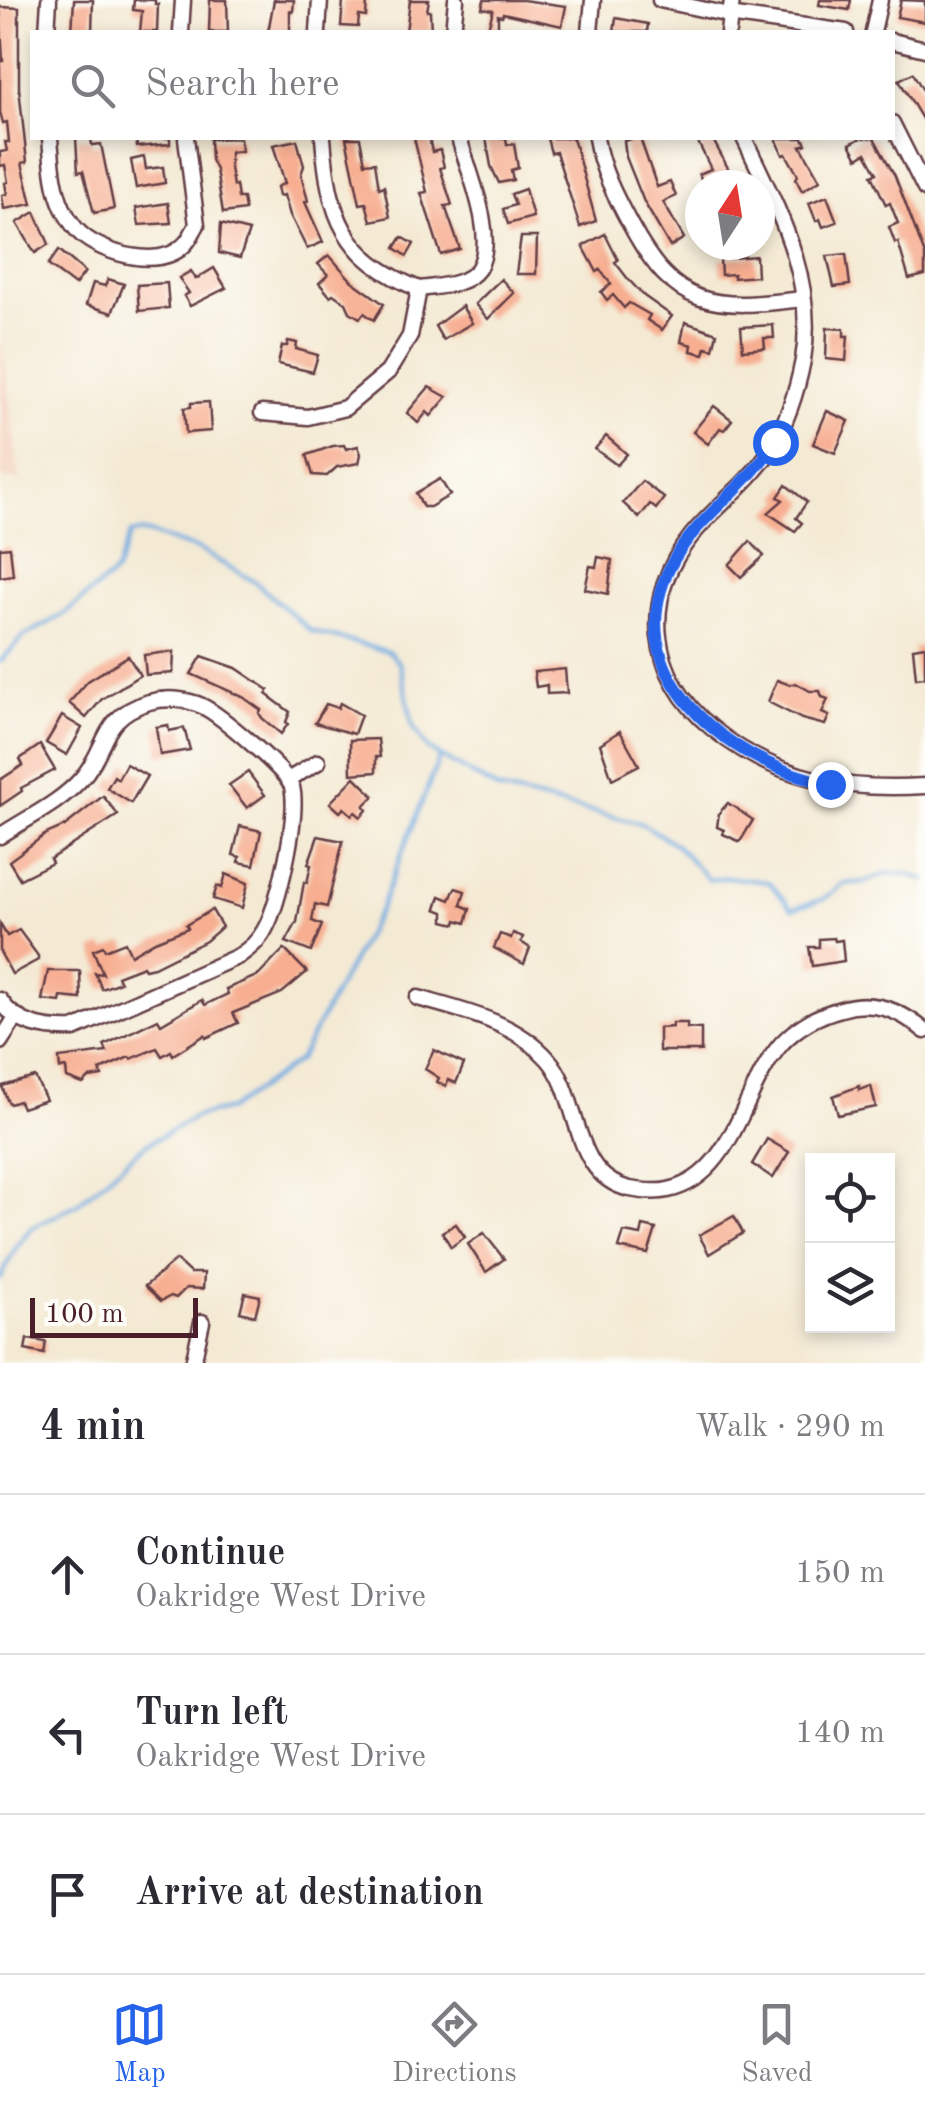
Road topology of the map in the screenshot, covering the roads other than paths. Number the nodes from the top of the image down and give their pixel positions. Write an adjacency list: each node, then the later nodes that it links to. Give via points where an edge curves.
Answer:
1 (49, 0): 9 (street)
2 (184, 0): 10 (street)
3 (320, 0): 11 (street)
4 (456, 0): 12 (street)
5 (593, 0): 13 (street)
6 (660, 0): 8 (street)
7 (880, 0): 15 (street)
8 (730, 8): 14 (street)
9 (47, 30)
10 (181, 30)
11 (318, 30)
12 (453, 30)
13 (590, 30)
14 (836, 30)
15 (873, 30)
16 (895, 42): 17 (street)
17 (925, 49)
18 (895, 129): 25 (street)
19 (50, 140): 20 (street, via 62,206 80,233 129,255 156,258 183,248 198,225)
20 (186, 140)
21 (323, 140): 26 (street, via 348,240 370,264)
22 (459, 140): 26 (street, via 485,248 477,271 456,284)
23 (597, 140): 27 (street, via 632,228 675,286 732,303)
24 (745, 140): 27 (street, via 788,232)
25 (925, 189)
26 (419, 289): 28 (street, via 403,348 388,372 345,408 308,417)
27 (803, 299): 31 (street, via 803,358 784,424 767,455 676,555 660,598 659,646 686,704 756,758 830,784)
28 (262, 413)
29 (318, 762): 30 (street)
30 (288, 780): 32 (street, via 203,706 169,698 148,702 110,725 83,777 66,794); 35 (street, via 294,820 276,902 254,945 74,1029 47,1030)
31 (925, 786)
32 (0, 836)
33 (418, 998): 36 (street, via 477,1015 526,1040 561,1076 600,1173 623,1187 658,1192 684,1185 713,1160 773,1055 814,1018 870,1005)
34 (0, 1000): 35 (street)
35 (16, 1016): 37 (street)
36 (925, 1031)
37 (0, 1042)
38 (202, 1322): 39 (street)
39 (192, 1363)

